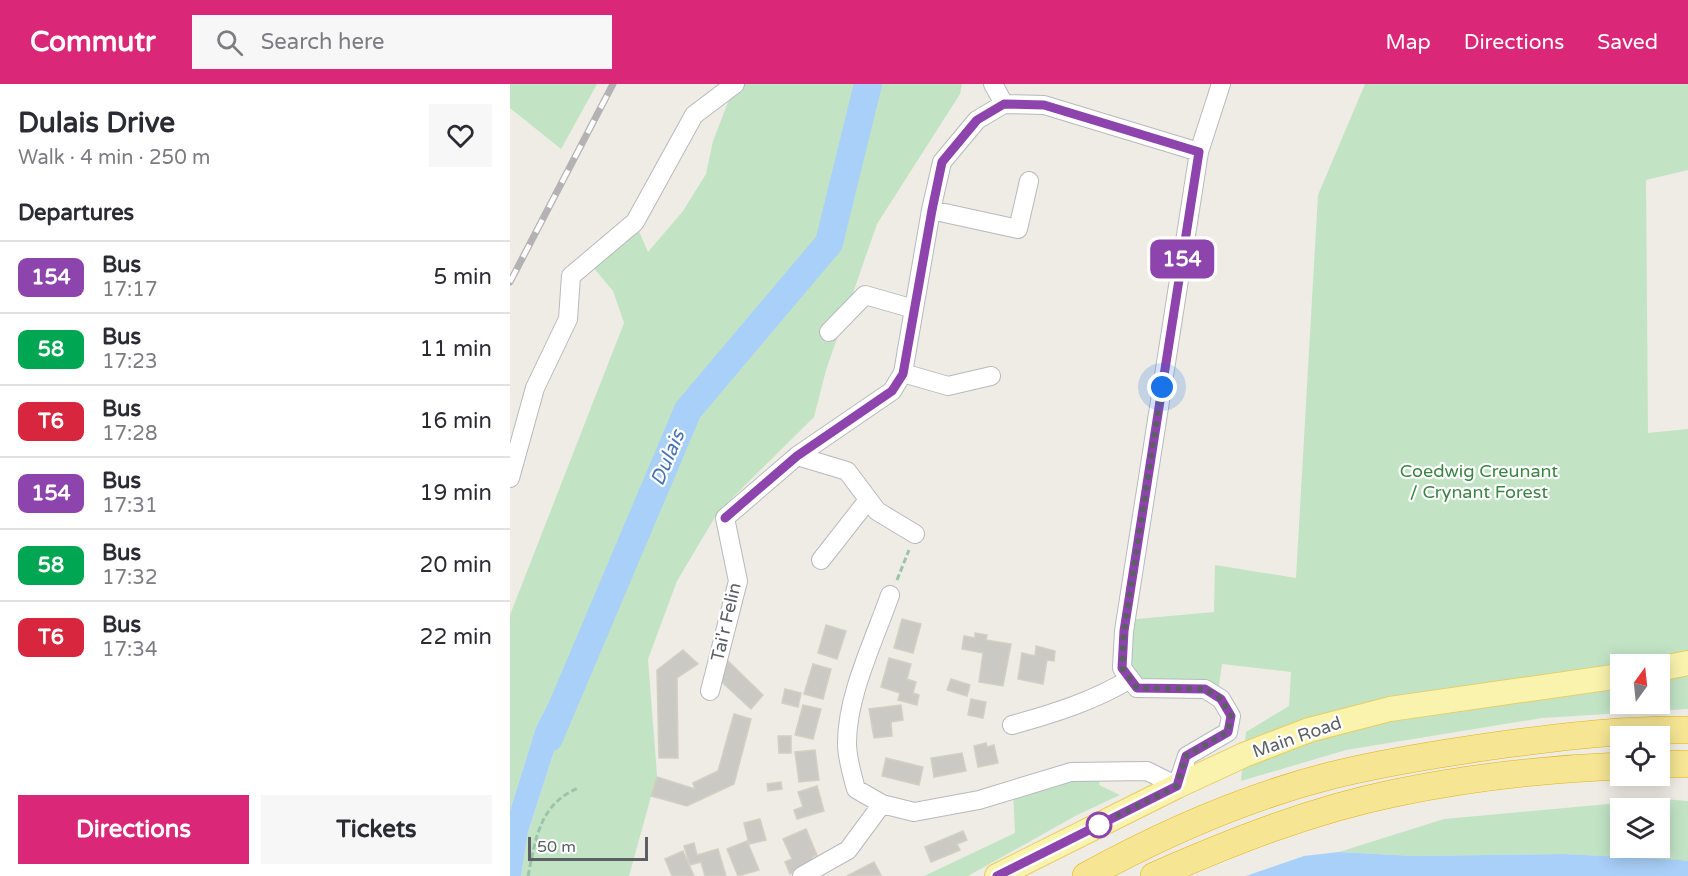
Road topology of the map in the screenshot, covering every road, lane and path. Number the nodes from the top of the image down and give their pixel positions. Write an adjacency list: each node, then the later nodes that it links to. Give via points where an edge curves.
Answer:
1 (735, 84): 13 (street, via 694,115 635,222 571,276 568,319 535,388)
2 (993, 84): 4 (street)
3 (1221, 84): 5 (street)
4 (1004, 104): 5 (street, via 1044,105); 7 (street, via 977,120 942,162)
5 (1199, 152): 21 (street, via 1124,631 1122,668)
6 (1029, 182): 7 (street, via 1018,229)
7 (932, 210): 8 (street)
8 (914, 309): 9 (street, via 865,295); 10 (street)
9 (829, 332)
10 (903, 374): 11 (street, via 948,386); 12 (street, via 892,391)
11 (991, 376)
12 (797, 456): 14 (street, via 847,471); 22 (street, Tai'r Felin, via 725,518 738,581)
13 (510, 478)
14 (868, 500): 15 (street, via 877,511); 16 (street)
15 (915, 534): 17 (path)
16 (821, 560)
17 (890, 595): 30 (street, via 852,703 847,742 856,789)
18 (1688, 663): 19 (main road)
19 (1670, 667)
20 (1610, 677): 28 (main road, Main Road, via 1390,709 1310,730)
21 (1130, 679): 23 (street, via 1057,712); 28 (street, via 1137,688 1205,689 1221,699 1231,716 1228,732 1186,756)
22 (710, 691)
23 (1012, 725)
24 (1688, 730): 34 (highway, via 1600,732 1433,754 1333,775 1202,819)
25 (1670, 764): 26 (highway)
26 (1688, 764)
27 (1610, 767): 35 (highway, via 1508,775 1394,793 1250,837)
28 (1177, 786): 30 (street, via 1147,771 1071,772 979,800 914,812); 33 (main road, Main Road)
29 (578, 788): 31 (path, via 564,794 544,815)
30 (882, 804): 32 (street, via 848,850)
31 (528, 876)
32 (802, 876)
33 (997, 876)
34 (1086, 876)
35 (1154, 876)

